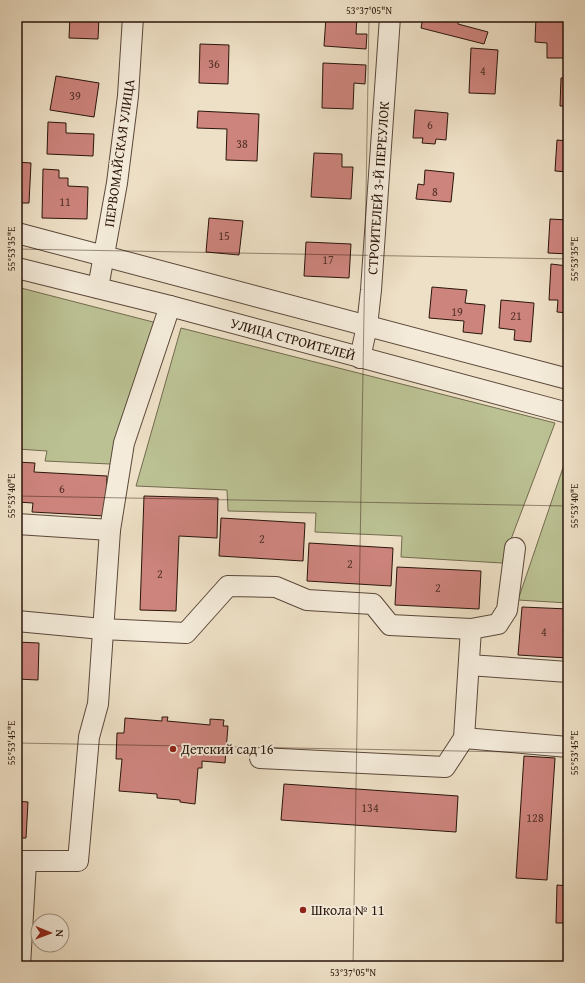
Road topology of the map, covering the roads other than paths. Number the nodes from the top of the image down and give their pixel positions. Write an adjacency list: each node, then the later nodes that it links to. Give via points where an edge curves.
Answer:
1 (133, 17): 4 (street, ПЕРВОМАЙСКАЯ УЛИЦА, via 128,96 117,183)
2 (390, 17): 8 (street, СТРОИТЕЛЕЙ 3-Й ПЕРЕУЛОК)
3 (17, 233): 4 (street)
4 (104, 256): 6 (street, ПЕРВОМАЙСКАЯ УЛИЦА); 8 (street)
5 (17, 268): 6 (street, УЛИЦА СТРОИТЕЛЕЙ)
6 (98, 288): 7 (street, УЛИЦА СТРОИТЕЛЕЙ)
7 (170, 306): 9 (street, УЛИЦА СТРОИТЕЛЕЙ); 13 (street, via 124,443)
8 (367, 326): 9 (street, СТРОИТЕЛЕЙ 3-Й ПЕРЕУЛОК); 10 (street)
9 (360, 358): 11 (street, УЛИЦА СТРОИТЕЛЕЙ)
10 (568, 379)
11 (568, 413)
12 (17, 524): 13 (street)
13 (110, 530): 16 (street)
14 (515, 548): 17 (street, via 507,610 498,624)
15 (17, 621): 16 (street)
16 (102, 629): 17 (street, via 186,633 228,586 276,587 307,600 373,604 390,624); 23 (street, via 98,704 90,737 78,861)
17 (471, 629): 18 (street)
18 (469, 665): 19 (street); 20 (street)
19 (568, 672)
20 (464, 738): 21 (street); 22 (street, via 444,767)
21 (568, 747)
22 (260, 758)
23 (21, 861): 24 (street)
24 (20, 966)

